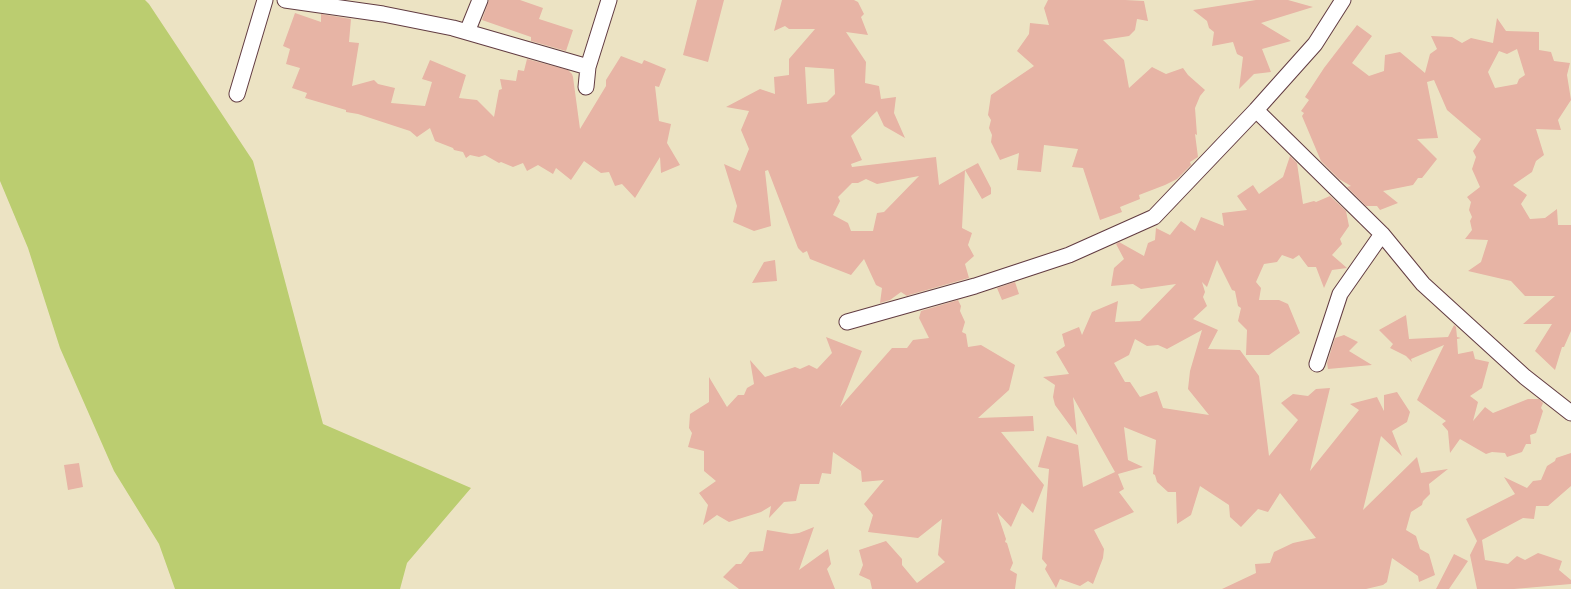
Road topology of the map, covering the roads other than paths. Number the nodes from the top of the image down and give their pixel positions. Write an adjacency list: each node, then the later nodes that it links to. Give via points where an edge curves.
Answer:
1 (264, 0): 9 (street)
2 (285, 0): 6 (street, via 383,14)
3 (480, 0): 6 (street)
4 (609, 0): 7 (street)
5 (1343, 0): 10 (street, via 1315,44)
6 (467, 32): 7 (street)
7 (588, 67): 8 (street)
8 (586, 86)
9 (237, 94)
10 (1256, 110): 11 (street); 12 (street, via 1154,217 1069,255 975,286)
11 (1382, 234): 13 (street, via 1340,294); 14 (street, via 1423,284 1525,377)
12 (847, 322)
13 (1316, 364)
14 (1571, 412)

